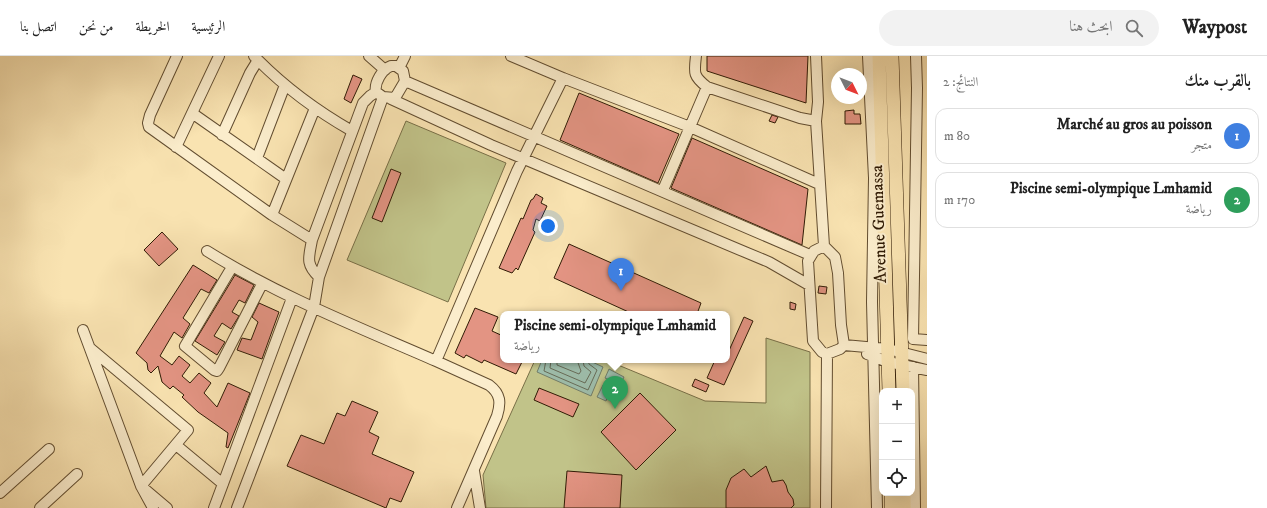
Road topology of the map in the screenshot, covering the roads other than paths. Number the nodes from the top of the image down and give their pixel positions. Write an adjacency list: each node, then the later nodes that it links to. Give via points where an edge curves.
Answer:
1 (177, 56): 28 (street, via 148,122 153,132)
2 (219, 56): 22 (street)
3 (370, 56): 14 (street)
4 (405, 56): 13 (street)
5 (511, 56): 15 (street)
6 (696, 56): 18 (street, via 696,79)
7 (816, 56): 23 (street)
8 (868, 56): 49 (street, via 874,178)
9 (879, 56): 51 (main road, Avenue Guemassa)
10 (892, 56): 54 (main road, Avenue Guemassa)
11 (916, 56): 19 (street)
12 (256, 58): 17 (street); 26 (street)
13 (399, 68): 14 (street, via 391,66); 16 (street, via 405,75)
14 (384, 70): 20 (street, via 376,84)
15 (563, 78): 24 (street); 27 (street)
16 (405, 81): 20 (street, via 398,94); 27 (street)
17 (285, 85): 21 (street); 29 (street)
18 (707, 87): 23 (street); 24 (street)
19 (922, 89): 46 (street, via 913,339)
20 (383, 96): 25 (street, via 370,96 363,103); 30 (street); 40 (street)
21 (315, 108): 25 (street); 31 (street)
22 (192, 113): 26 (street); 28 (street)
23 (816, 121): 32 (street)
24 (690, 127): 32 (street); 33 (street)
25 (352, 131): 35 (street)
26 (222, 135): 29 (street)
27 (535, 136): 30 (street); 33 (street)
28 (176, 147): 34 (street)
29 (257, 158): 31 (street)
30 (524, 158): 42 (street, via 751,254); 53 (street)
31 (286, 179): 34 (street)
32 (819, 184): 36 (street)
33 (663, 190): 38 (street)
34 (272, 215): 35 (street)
35 (312, 240): 40 (street, via 308,263)
36 (824, 246): 38 (street); 47 (street, via 835,257)
37 (207, 251): 39 (street)
38 (810, 255): 42 (street)
39 (232, 267): 41 (street); 41 (street, via 185,346 214,370 217,371 219,368)
40 (319, 277): 44 (street)
41 (262, 284): 43 (street)
42 (809, 285): 50 (street, via 813,341)
43 (292, 298): 44 (street); 62 (street)
44 (314, 307): 53 (street); 71 (street)
45 (83, 330): 48 (street)
46 (927, 340)
47 (844, 345): 49 (street); 50 (street)
48 (90, 348): 58 (street, via 188,430); 63 (street)
49 (873, 352): 51 (street); 75 (street)
50 (827, 354): 74 (street)
51 (888, 356): 54 (street); 56 (main road, Avenue Guemassa)
52 (927, 359): 54 (street)
53 (436, 361): 60 (street, via 493,388 499,396 497,416)
54 (906, 362): 55 (street); 57 (main road, Avenue Guemassa); 78 (street)
55 (927, 370)
56 (889, 388)
57 (903, 388)
58 (176, 445): 62 (street); 63 (street)
59 (49, 449): 64 (street)
60 (474, 470): 72 (street); 73 (street)
61 (76, 474): 67 (street)
62 (223, 484): 70 (street)
63 (141, 486): 68 (street); 69 (street)
64 (0, 493)
65 (891, 496): 76 (main road)
66 (904, 496): 77 (main road)
67 (40, 508)
68 (153, 508)
69 (167, 508)
70 (214, 508)
71 (237, 508)
72 (457, 508)
73 (480, 508)
74 (826, 508)
75 (877, 508)
76 (891, 508)
77 (904, 508)
78 (915, 508)

